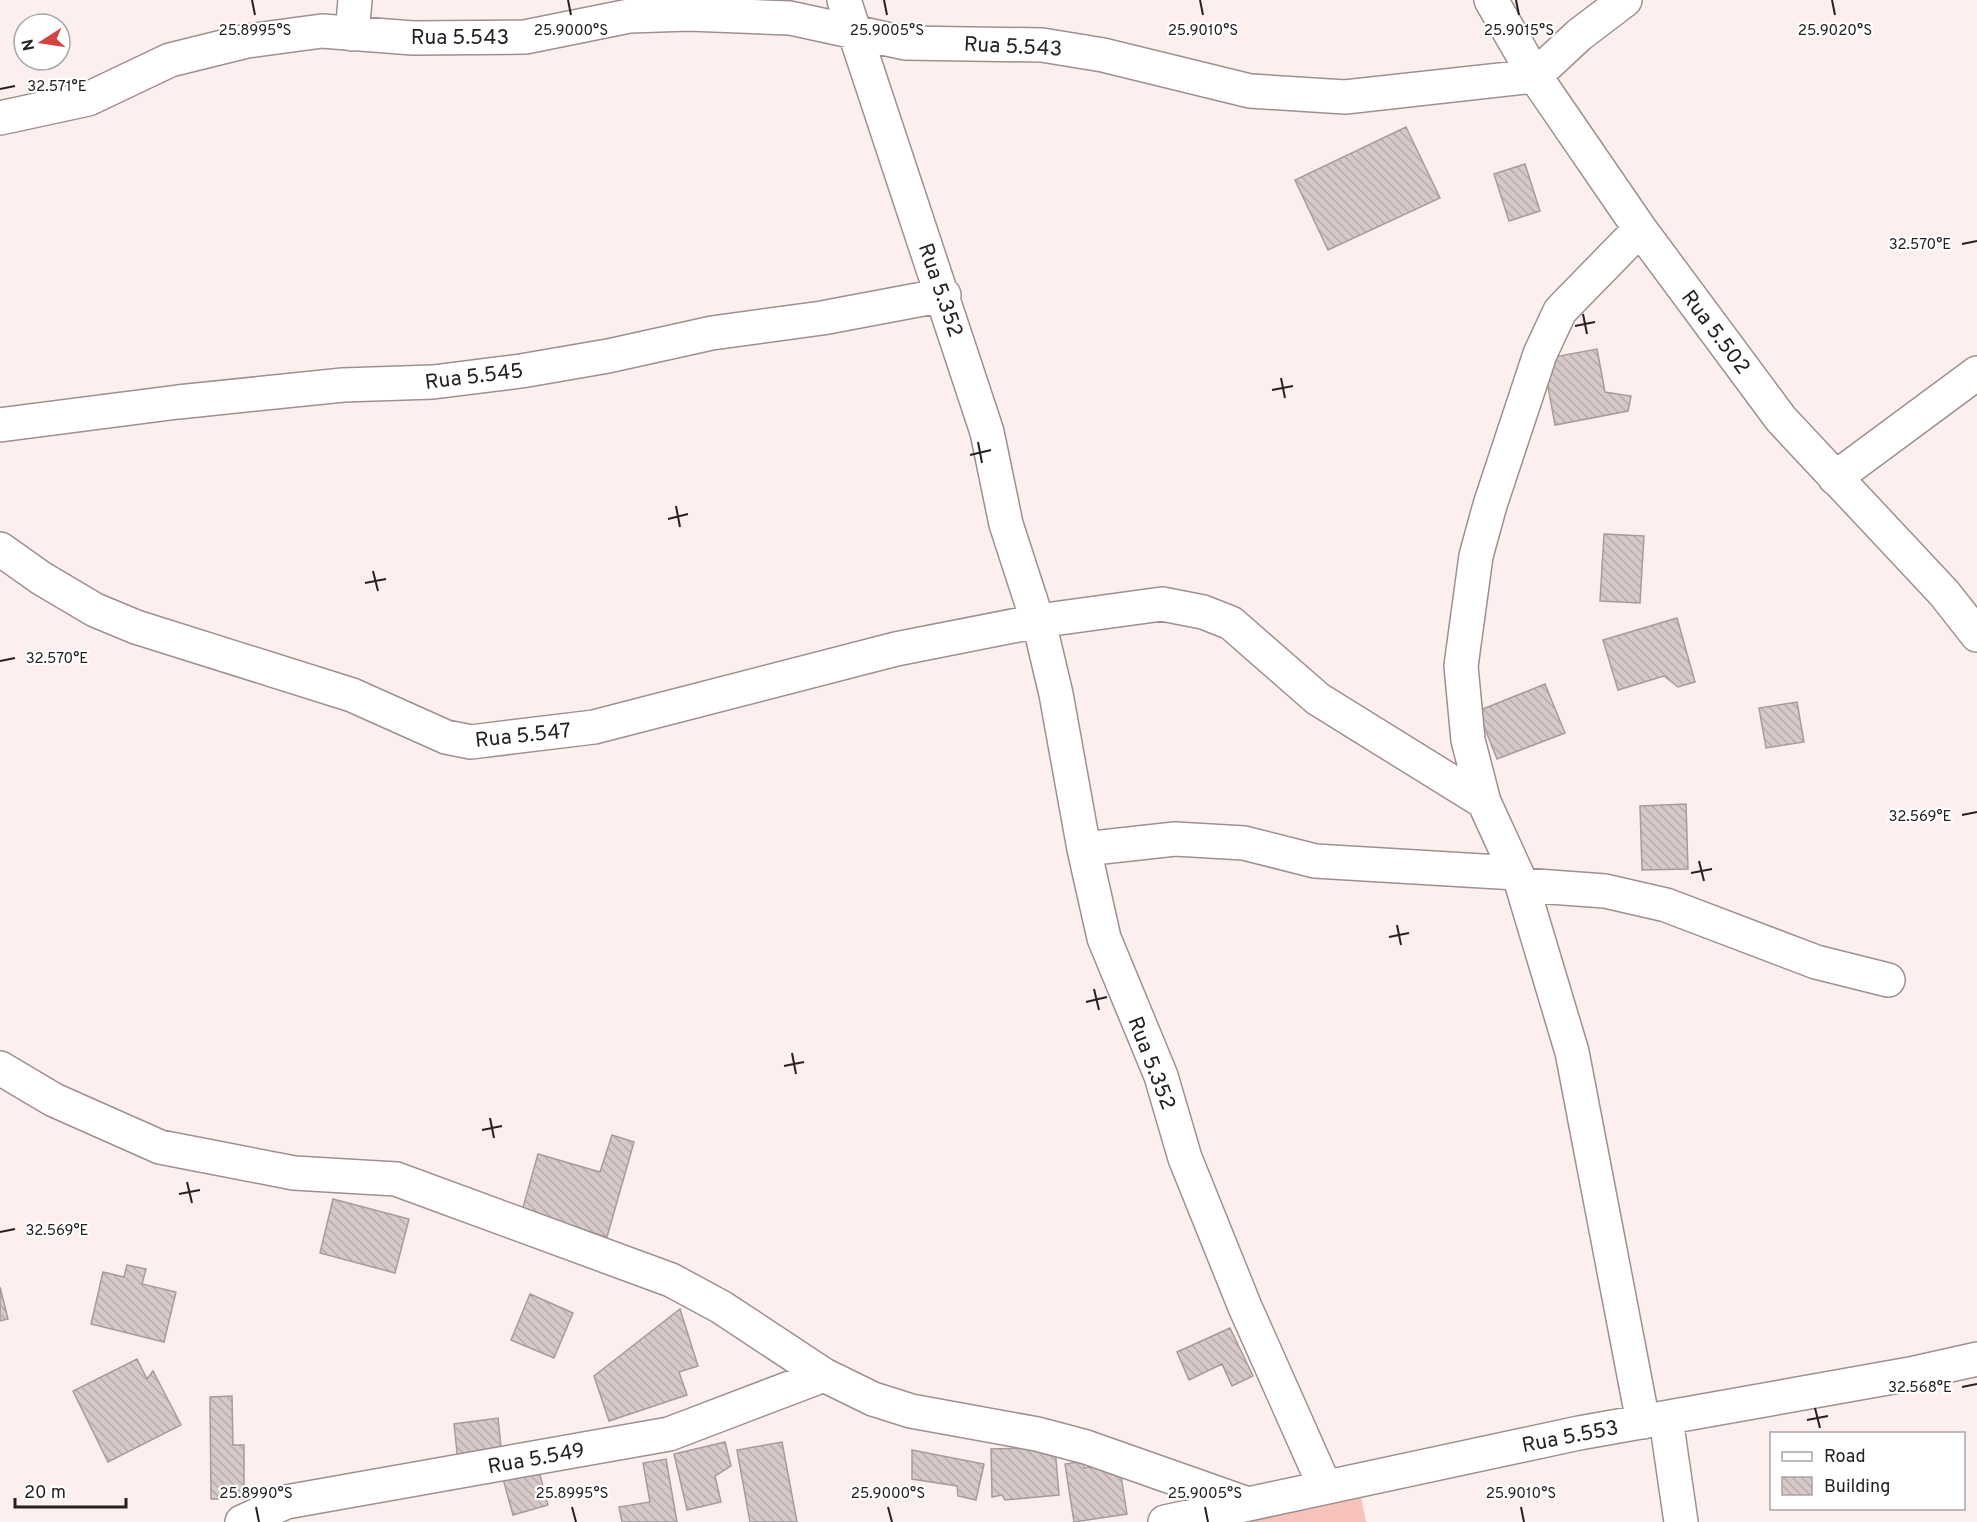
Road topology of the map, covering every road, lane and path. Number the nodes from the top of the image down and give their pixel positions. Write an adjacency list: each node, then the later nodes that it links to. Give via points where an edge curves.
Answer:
1 (355, 0): 5 (street)
2 (844, 0): 6 (street, Rua 5.352)
3 (1491, 0): 7 (street, Rua 5.502)
4 (1625, 0): 7 (street)
5 (352, 34): 6 (street, Rua 5.543, via 525,38 629,16 688,14 790,18); 8 (street, Rua 5.543, via 322,32 247,41 170,60 88,99)
6 (855, 34): 7 (street, Rua 5.543, via 904,43 1042,45 1103,55 1251,91 1300,96 1345,97); 10 (street, Rua 5.352)
7 (1535, 76): 9 (street, Rua 5.502)
8 (0, 118)
9 (1640, 229): 13 (street, Rua 5.502, via 1781,419); 17 (street, via 1560,311 1540,354 1476,556 1461,666 1468,740)
10 (944, 295): 12 (street, Rua 5.545, via 712,333 521,371 433,382 343,386 178,402); 15 (street, Rua 5.352, via 987,432 1006,524)
11 (1977, 373): 13 (street)
12 (0, 425)
13 (1835, 478): 16 (street, Rua 5.502, via 1944,593)
14 (0, 549): 15 (street, Rua 5.547, via 95,610 136,627 352,695 446,737 471,742 594,727 896,649)
15 (1038, 621): 17 (street, Rua 5.547, via 1162,604 1203,612 1231,623 1318,699); 18 (street, Rua 5.352, via 1056,694)
16 (1977, 635)
17 (1484, 802): 19 (street)
18 (1084, 849): 19 (street, via 1187,840 1244,843 1315,861); 25 (street, Rua 5.352, via 1104,938 1161,1076 1185,1158)
19 (1519, 879): 20 (street, via 1605,891 1666,905 1816,963); 24 (street, via 1572,1052)
20 (1888, 980)
21 (0, 1068): 23 (street, via 54,1100 160,1147 294,1173 396,1179 632,1265 722,1307)
22 (1977, 1359): 24 (street, Rua 5.553)
23 (824, 1375): 26 (street, via 873,1399 911,1411 1086,1447); 27 (street, Rua 5.549, via 669,1434 286,1502)
24 (1654, 1421): 25 (street, Rua 5.553); 29 (street)
25 (1325, 1487): 26 (street, Rua 5.553)
26 (1245, 1503): 28 (street, Rua 5.553)
27 (242, 1522)
28 (1165, 1522)
29 (1681, 1522)

